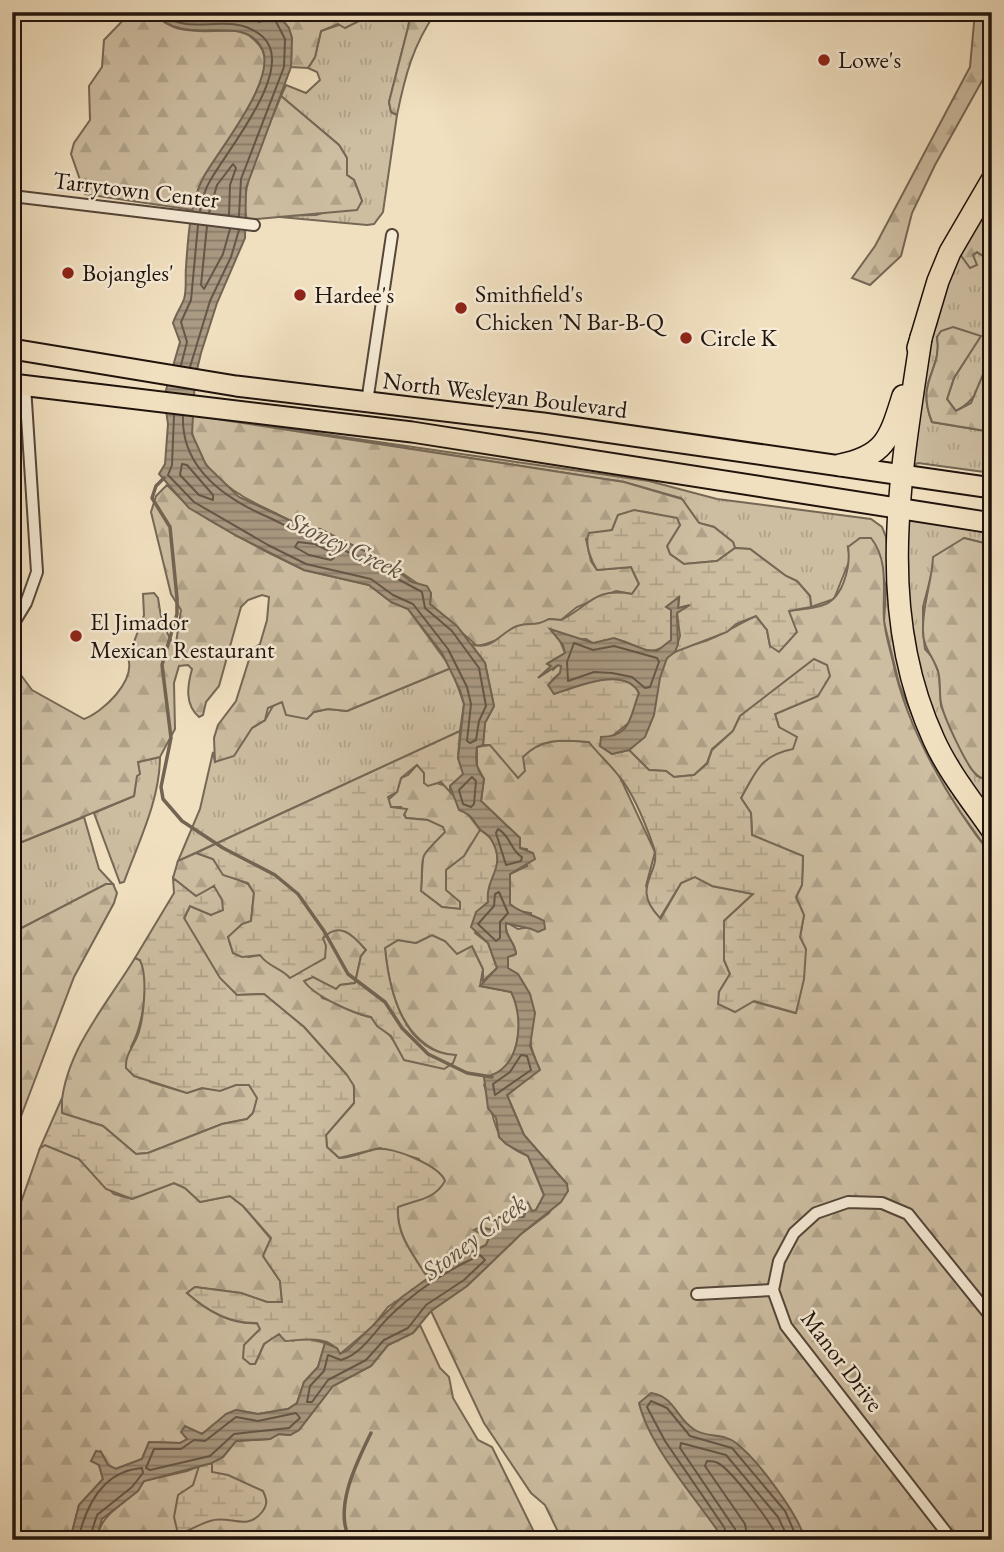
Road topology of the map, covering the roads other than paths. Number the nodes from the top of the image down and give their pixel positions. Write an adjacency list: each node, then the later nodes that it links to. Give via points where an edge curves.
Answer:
1 (992, 180): 5 (highway, via 950,253)
2 (12, 197): 3 (street, Tarrytown Center)
3 (254, 225)
4 (392, 235): 8 (street)
5 (921, 338): 11 (highway, via 882,447 862,461); 12 (highway)
6 (12, 349): 8 (highway, North Wesleyan Boulevard, via 142,372)
7 (19, 385): 10 (highway, North Wesleyan Boulevard); 16 (street, via 37,572)
8 (367, 402): 9 (highway, North Wesleyan Boulevard)
9 (543, 423): 10 (highway); 11 (highway, North Wesleyan Boulevard)
10 (540, 451): 14 (highway, North Wesleyan Boulevard)
11 (839, 465): 12 (highway, North Wesleyan Boulevard)
12 (901, 472): 13 (highway, North Wesleyan Boulevard); 14 (highway)
13 (992, 488)
14 (897, 506): 15 (highway, North Wesleyan Boulevard); 17 (highway, via 899,596 912,680 944,759)
15 (992, 523)
16 (12, 626)
17 (992, 830)
18 (773, 1290): 19 (street); 20 (street, via 779,1261 794,1233 816,1213 848,1202 882,1203 908,1214); 21 (street, Manor Drive, via 786,1326)
19 (697, 1294)
20 (992, 1318)
21 (951, 1540)

